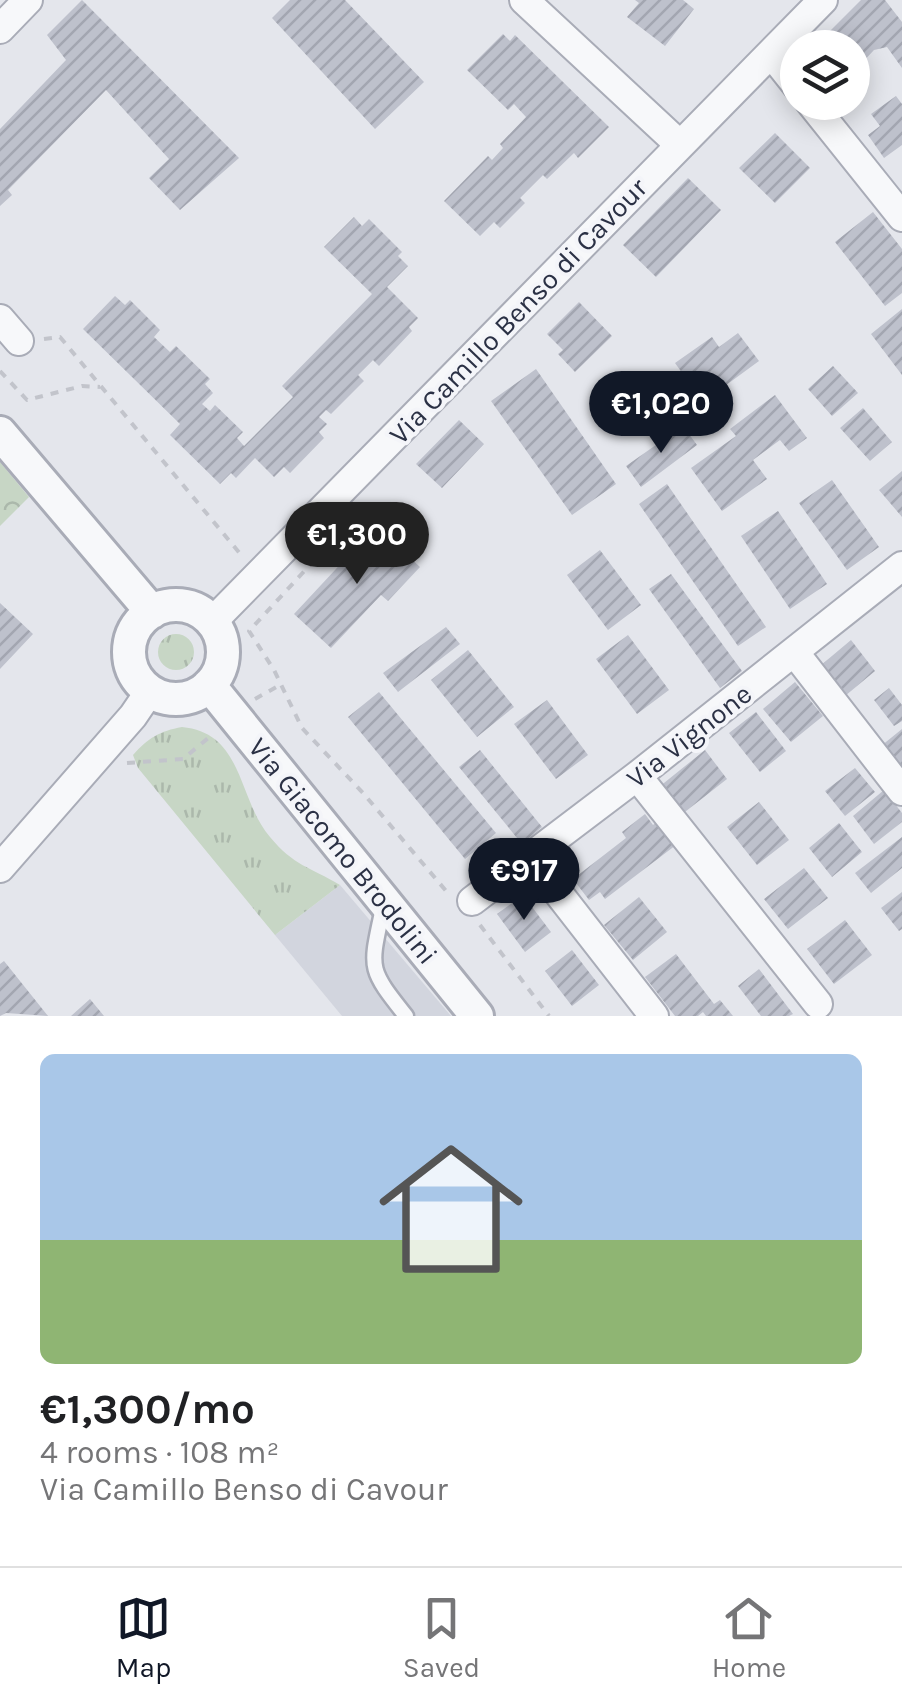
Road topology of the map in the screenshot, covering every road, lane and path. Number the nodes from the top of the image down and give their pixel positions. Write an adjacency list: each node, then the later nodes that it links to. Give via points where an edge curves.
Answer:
1 (524, 0): 8 (street)
2 (823, 0): 5 (street, Via Camillo Benso di Cavour)
3 (24, 1): 4 (street)
4 (0, 29)
5 (771, 53): 6 (street); 8 (street, Via Camillo Benso di Cavour)
6 (780, 64)
7 (824, 120): 9 (street)
8 (680, 146): 19 (street, Via Camillo Benso di Cavour)
9 (902, 217)
10 (0, 319): 11 (street)
11 (18, 341): 13 (path, via 60,337)
12 (0, 371): 13 (path, via 27,400 82,386)
13 (105, 389): 16 (path, via 245,560)
14 (0, 434): 18 (street)
15 (902, 566): 20 (street, Via Vignone)
16 (243, 567)
17 (276, 601): 22 (path, via 250,630)
18 (152, 612): 19 (street, via 190,607); 23 (street, via 129,644 132,670)
19 (212, 622): 21 (street, via 223,654)
20 (794, 652): 27 (street, Via Vignone); 28 (street)
21 (209, 685): 23 (street, via 187,698); 32 (street, Via Giacomo Brodolini)
22 (280, 685): 24 (path); 31 (path, via 302,728 441,888)
23 (150, 691): 30 (street)
24 (250, 702)
25 (216, 731): 26 (path, via 183,759)
26 (118, 764)
27 (638, 776): 29 (street, Via Vignone); 33 (street)
28 (902, 791)
29 (531, 858): 31 (street, Via Vignone); 37 (street)
30 (0, 868)
31 (472, 901): 36 (path, via 481,931)
32 (384, 902): 34 (lane, via 373,954 376,979); 35 (street, Via Giacomo Brodolini)
33 (818, 1004)
34 (406, 1016)
35 (478, 1016)
36 (549, 1016)
37 (654, 1016)

